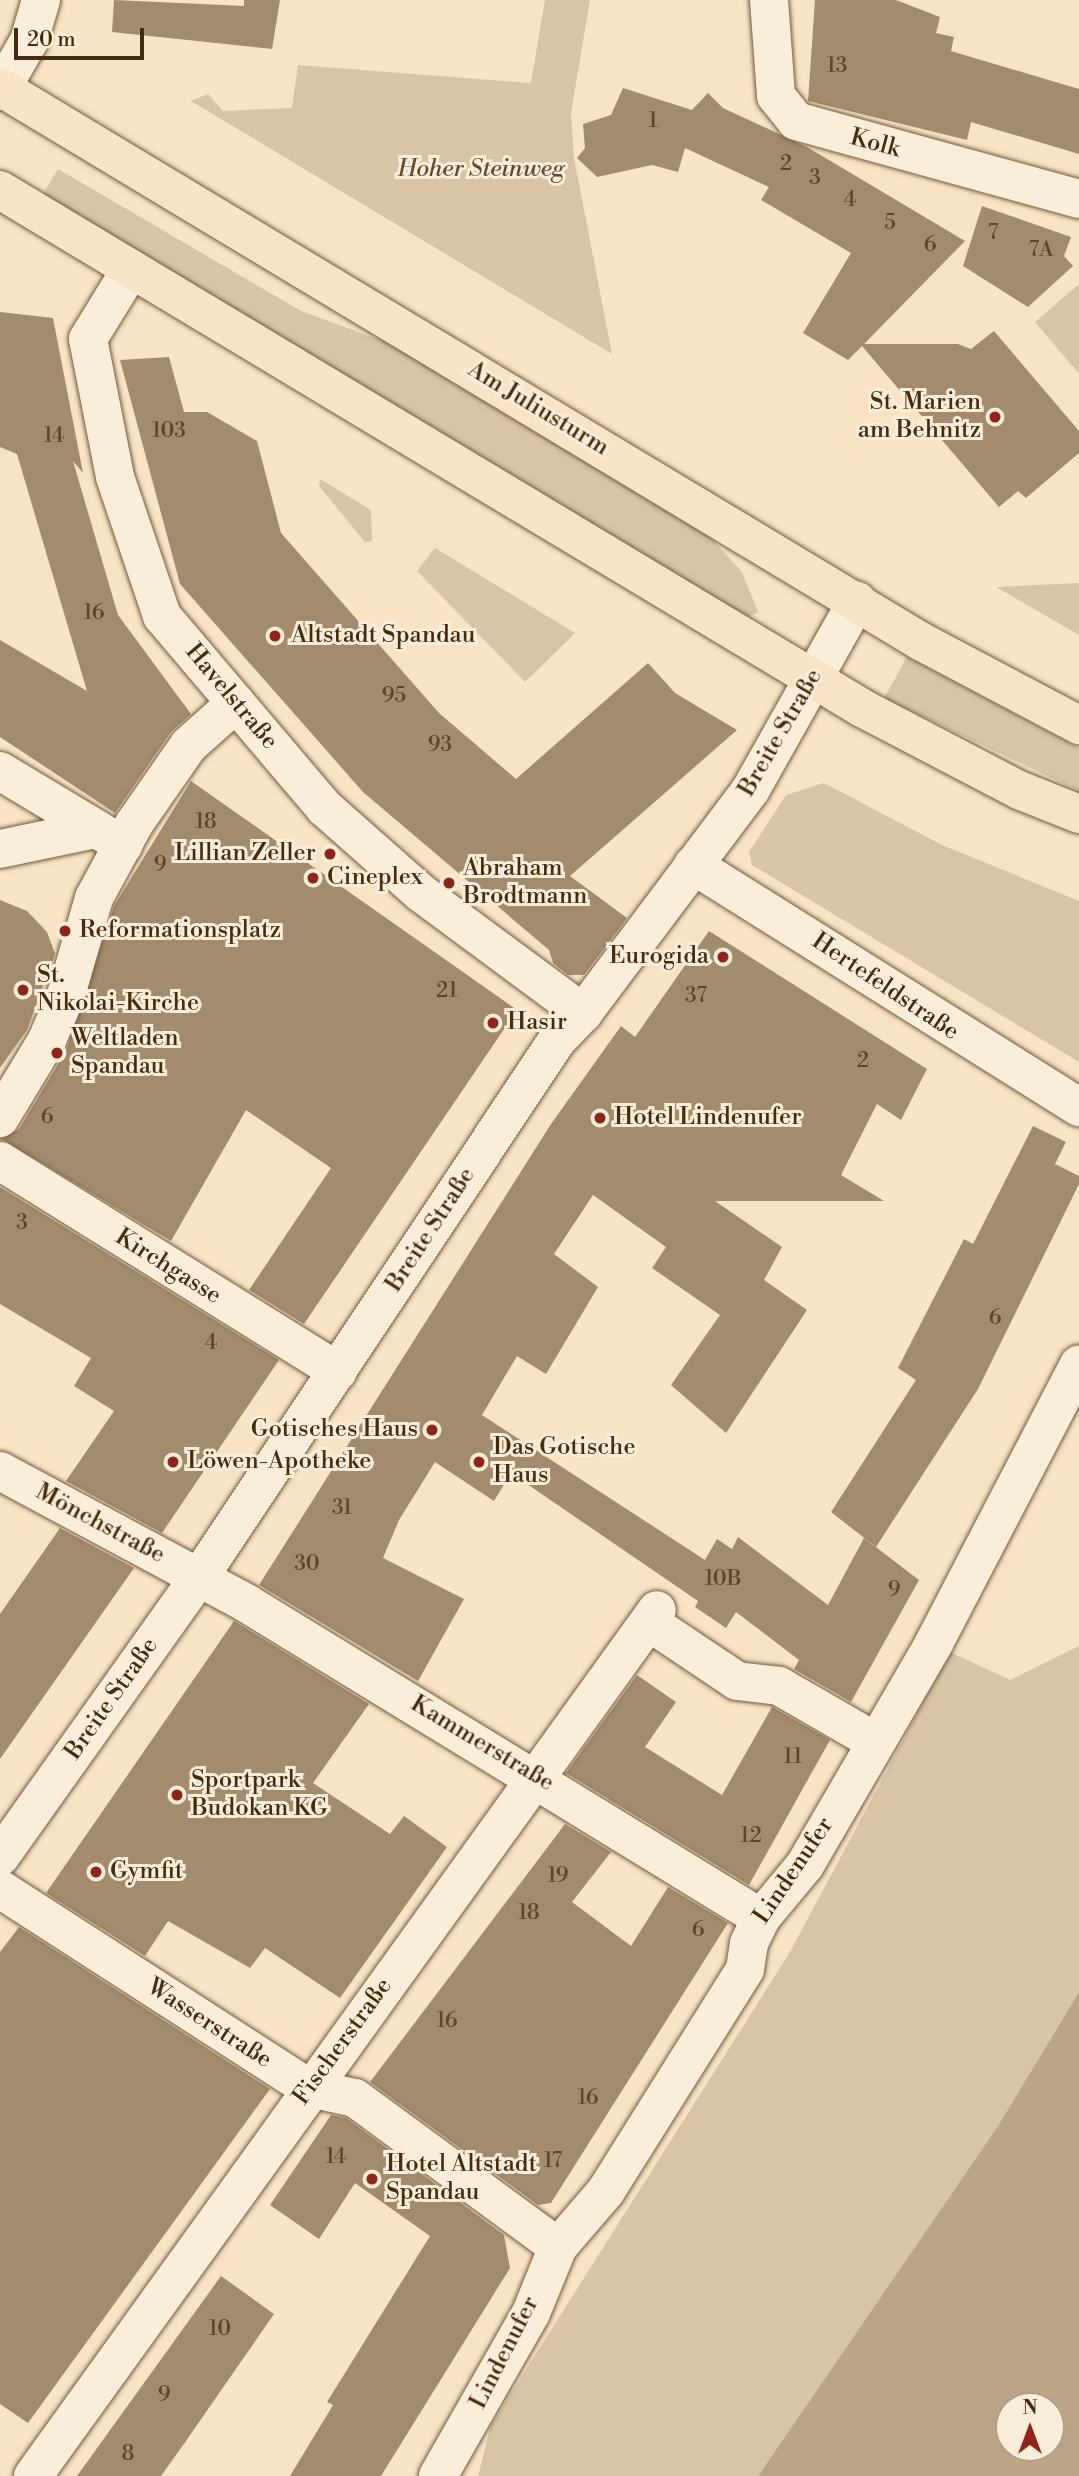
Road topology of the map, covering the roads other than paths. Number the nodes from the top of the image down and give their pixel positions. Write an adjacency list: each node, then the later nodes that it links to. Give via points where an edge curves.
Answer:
1 (41, 0): 3 (street, via 29,41)
2 (769, 0): 5 (street, Kolk, via 776,96 796,121)
3 (0, 89): 7 (main road, Am Juliusturm)
4 (0, 190): 6 (main road)
5 (1079, 199)
6 (131, 269): 8 (main road); 9 (street, Havelstraße, via 88,340 115,477 162,617)
7 (857, 601): 8 (street, Breite Straße); 10 (main road, Am Juliusturm)
8 (812, 679): 12 (main road, via 952,757); 15 (street, Breite Straße, via 782,742)
9 (236, 703): 13 (street, via 189,745); 16 (street, Havelstraße, via 325,808 421,893)
10 (1079, 726)
11 (0, 771): 13 (street)
12 (1079, 814)
13 (109, 837): 14 (street); 18 (street, via 66,995 47,1040)
14 (0, 849)
15 (693, 865): 16 (street, Breite Straße); 17 (street, Hertefeldstraße, via 971,1044)
16 (583, 1013): 21 (street, Breite Straße, via 558,1039)
17 (1079, 1107)
18 (0, 1118)
19 (0, 1161): 21 (street, Kirchgasse)
20 (1079, 1365): 24 (street, Lindenufer)
21 (338, 1371): 23 (street, Breite Straße)
22 (0, 1471): 23 (street, Mönchstraße)
23 (199, 1576): 25 (street, Kammerstraße); 26 (street, Breite Straße)
24 (876, 1742): 25 (street, Fischerstraße, via 779,1686 737,1681 653,1616); 28 (street, Lindenufer, via 805,1865)
25 (537, 1777): 28 (street, Kammerstraße); 29 (street, Fischerstraße)
26 (0, 1857)
27 (0, 1888): 29 (street, Wasserstraße)
28 (761, 1918): 30 (street, Lindenufer, via 749,1942 745,1969 606,2191)
29 (309, 2088): 30 (street, Wasserstraße, via 355,2098); 31 (street, Fischerstraße)
30 (558, 2247): 32 (street, Lindenufer, via 531,2313)
31 (33, 2476)
32 (438, 2476)

